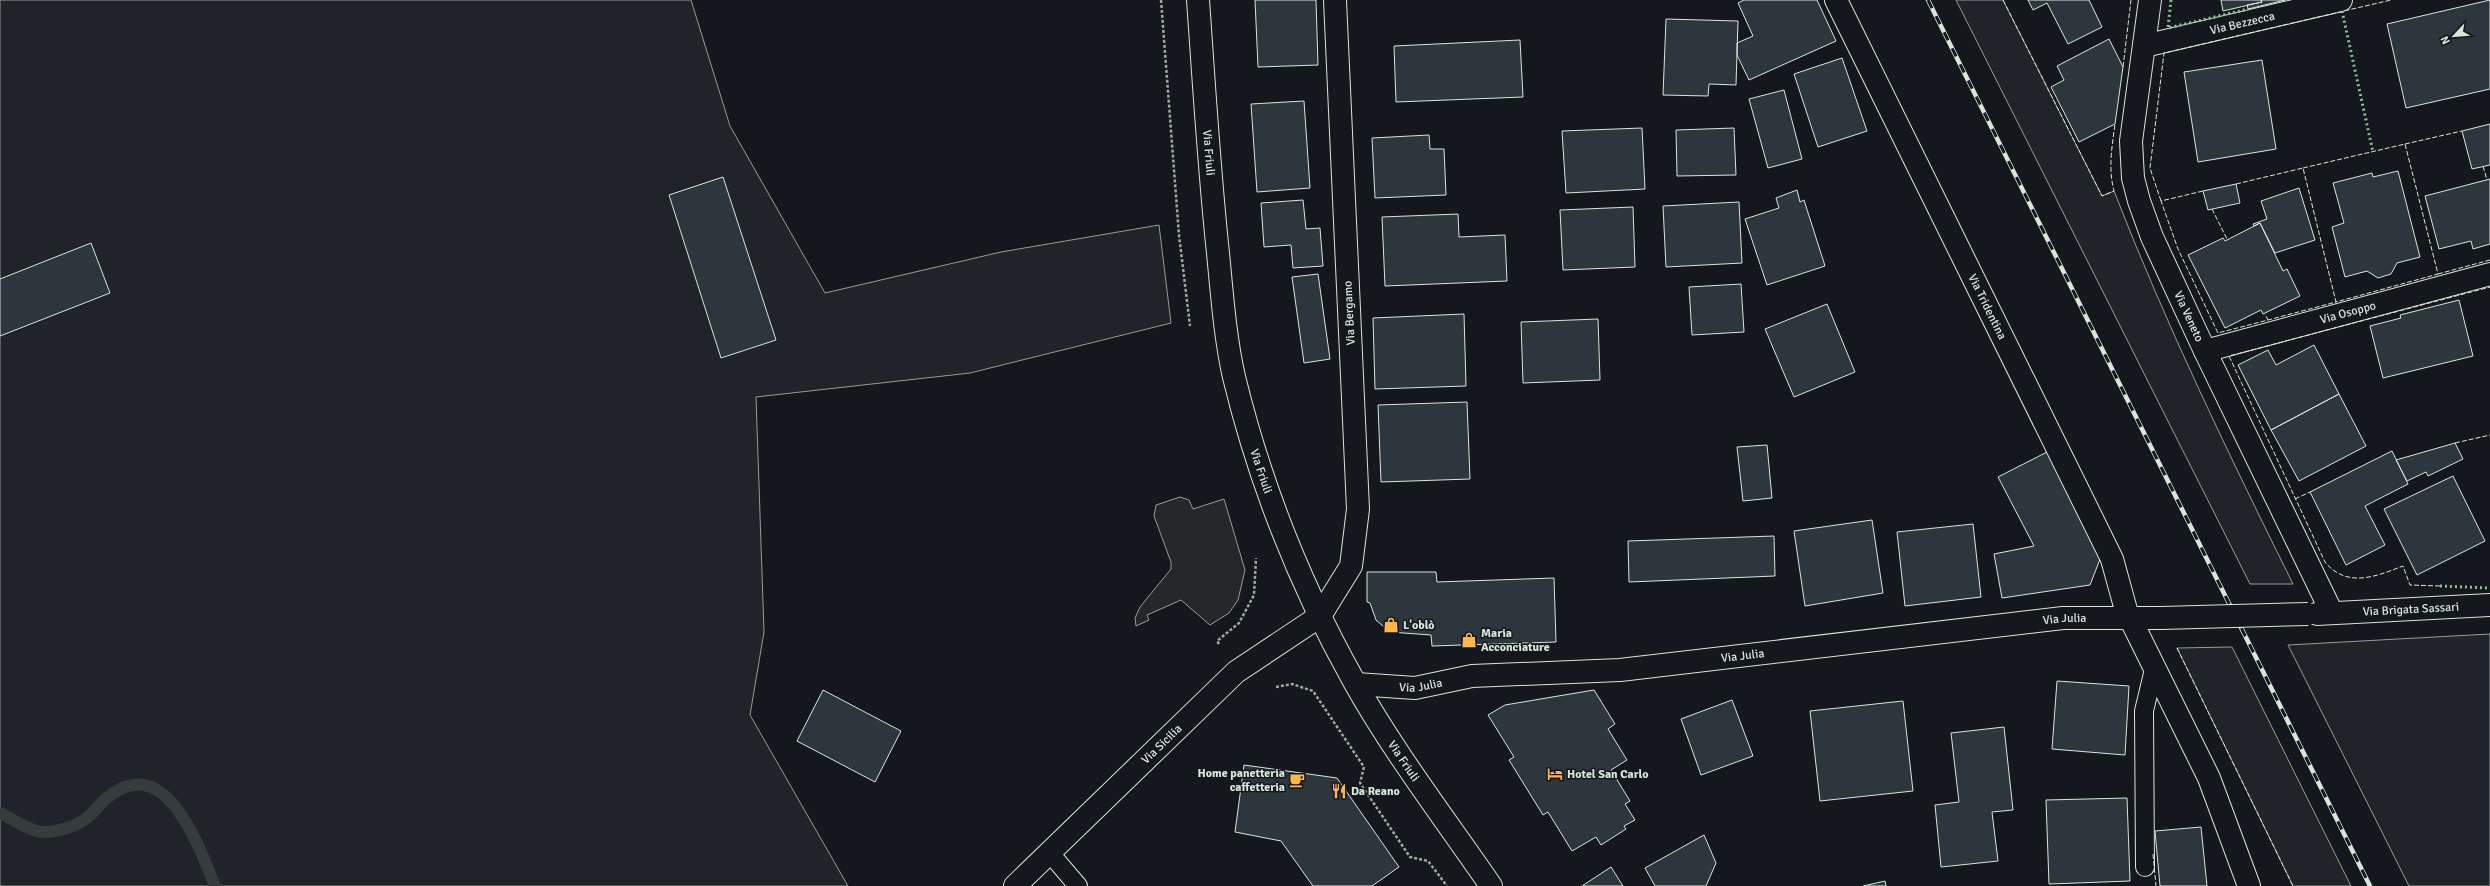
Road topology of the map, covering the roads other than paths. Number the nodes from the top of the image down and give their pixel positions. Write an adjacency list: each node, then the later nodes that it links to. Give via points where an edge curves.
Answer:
1 (1198, 0): 11 (street, Via Friuli, via 1211,190 1223,305 1234,374 1257,459 1278,520)
2 (1335, 0): 11 (street, Via Bergamo, via 1358,509 1351,566)
3 (1836, 0): 12 (street, Via Tridentina, via 2112,559)
4 (2150, 0): 6 (street, Via Veneto)
5 (2341, 0): 6 (street, Via Bezzecca)
6 (2144, 46): 8 (street, Via Veneto, via 2131,141 2133,178 2147,225)
7 (2490, 274): 8 (street, Via Osoppo)
8 (2206, 350): 10 (street, Via Veneto)
9 (2490, 605): 10 (street, Via Brigata Sassari)
10 (2332, 613): 12 (street, Via Julia, bridge)
11 (1320, 616): 14 (street, Via Friuli); 15 (street, Via Sicilia, via 1236,672)
12 (2129, 618): 13 (street); 14 (street, Via Julia, via 2063,618 1620,670 1472,676 1415,688)
13 (2155, 665): 16 (lane, via 2144,711); 20 (street, via 2209,778)
14 (1356, 684): 19 (street, Via Friuli, via 1411,770)
15 (1049, 852): 17 (street, Via Sicilia); 18 (lane)
16 (2145, 867)
17 (1015, 886)
18 (1078, 886)
19 (1491, 886)
20 (2249, 886)

